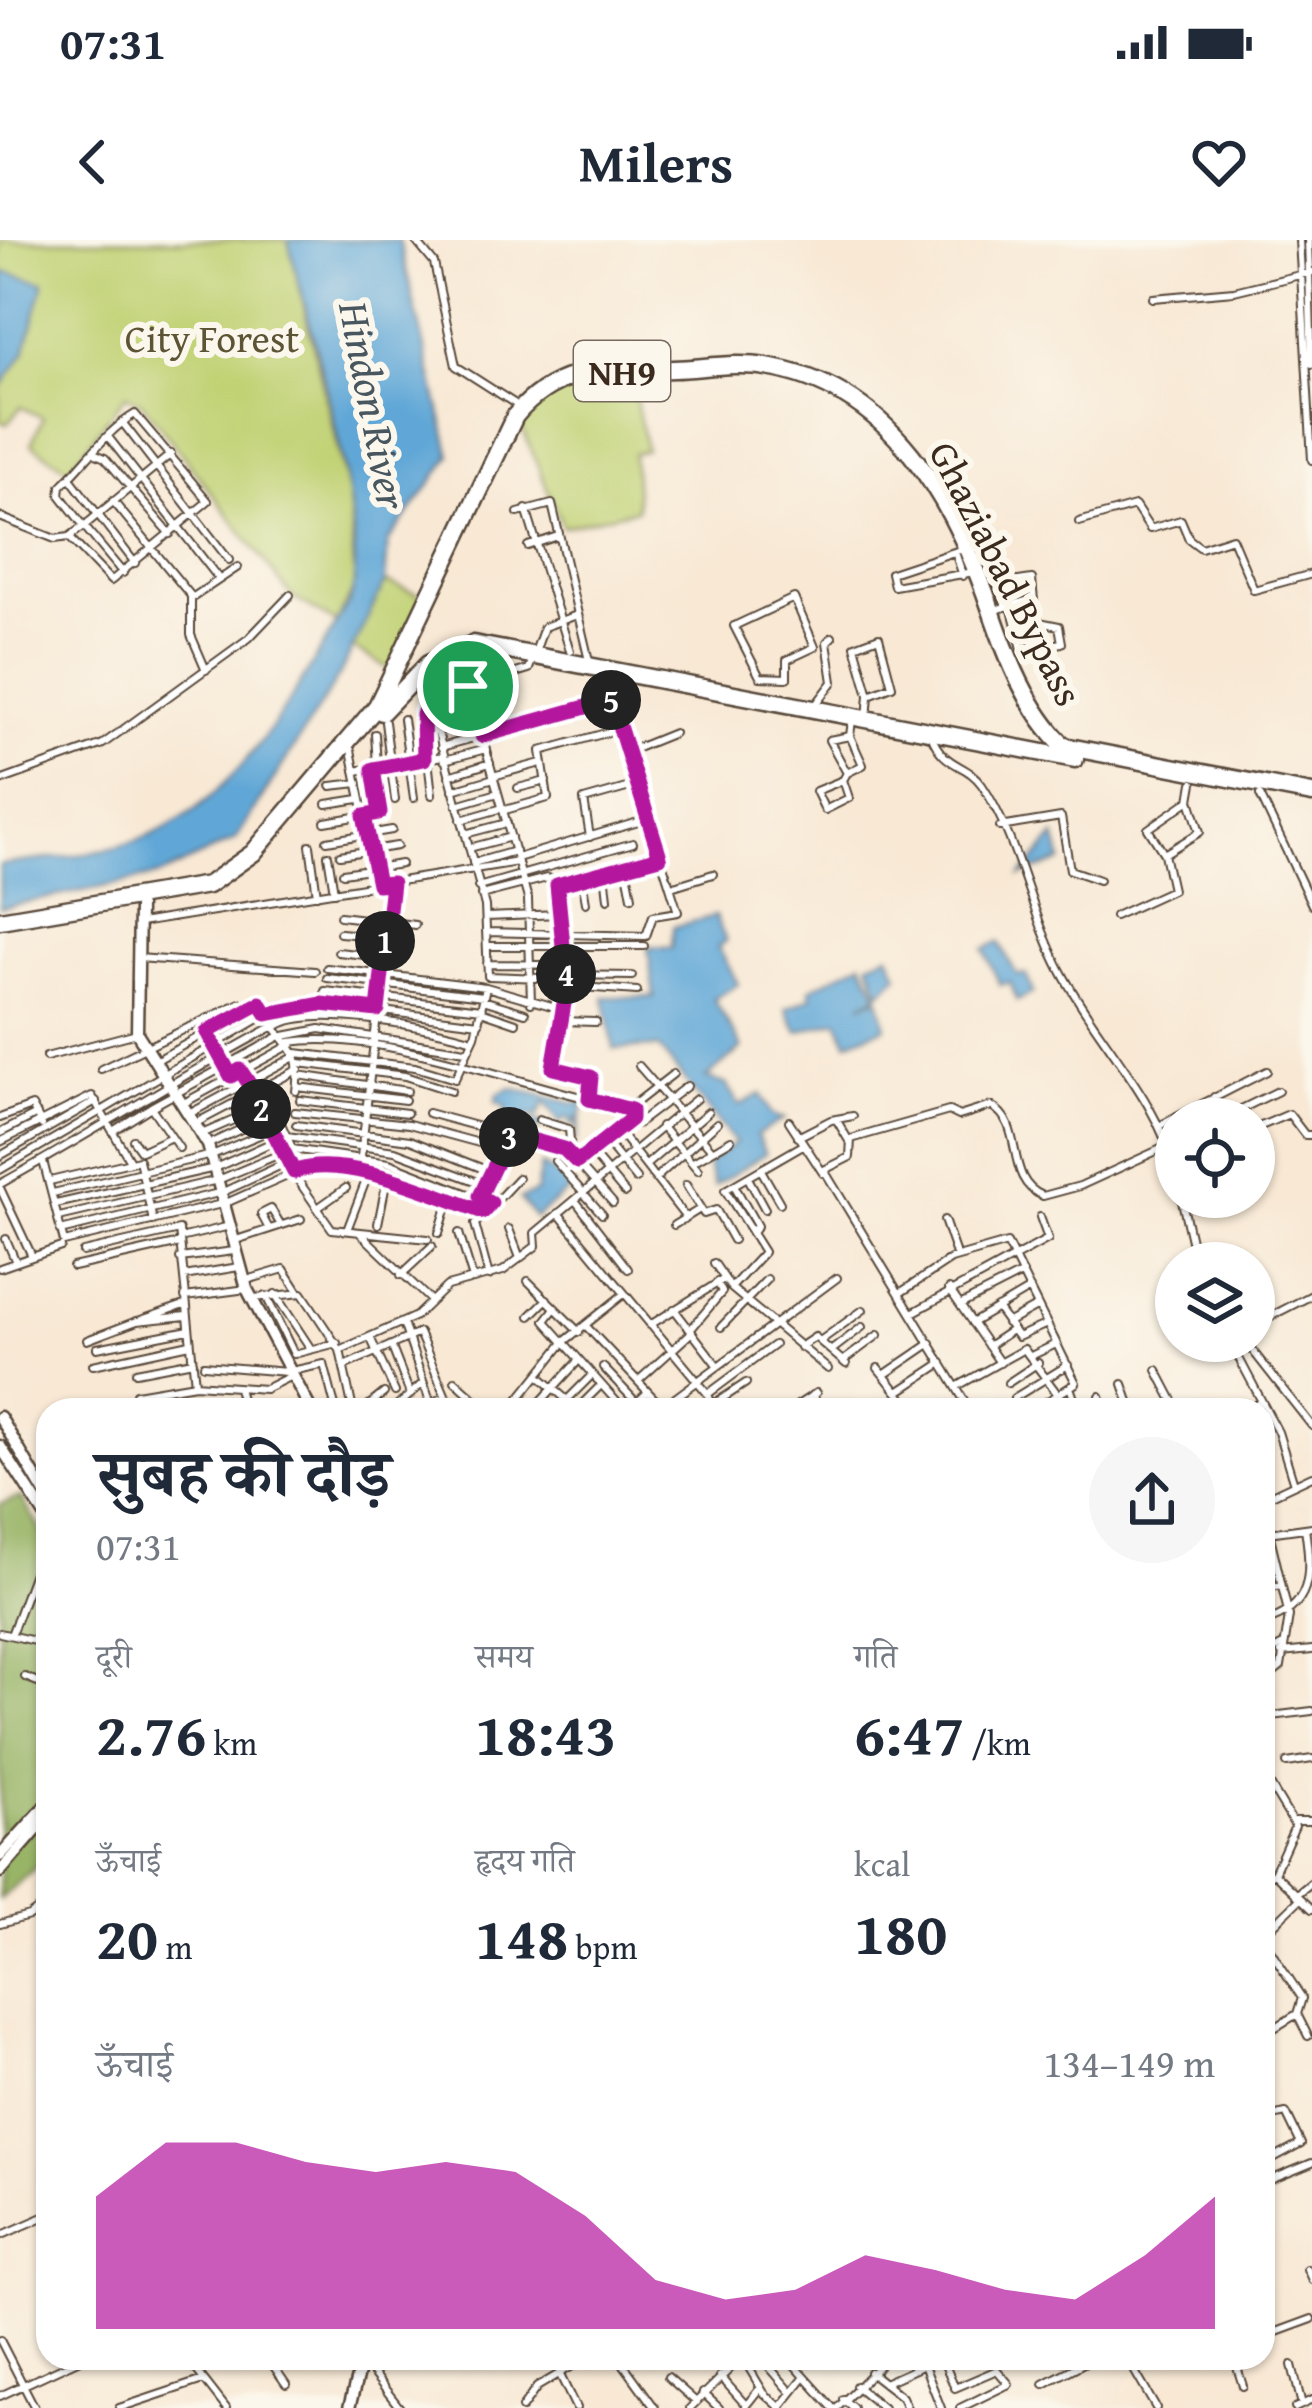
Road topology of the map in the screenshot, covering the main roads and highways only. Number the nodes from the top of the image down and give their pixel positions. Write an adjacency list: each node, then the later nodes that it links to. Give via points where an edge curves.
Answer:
1 (403, 674): 2 (highway, Ghaziabad Bypass / NH9, via 473,644 856,724); 2 (highway, Ghaziabad Bypass / NH9, via 534,394 570,373 763,366 862,404 921,464 964,562 1003,608 1012,668); 5 (highway, Ghaziabad Bypass / NH9, via 229,875); 6 (highway, Ghaziabad Bypass / NH9, via 351,750 233,885 139,915)
2 (1050, 745): 3 (highway, Ghaziabad Bypass / NH9); 4 (highway, Ghaziabad Bypass / NH9, via 1192,791)
3 (1312, 794)
4 (1312, 804)
5 (0, 920)
6 (0, 930)

